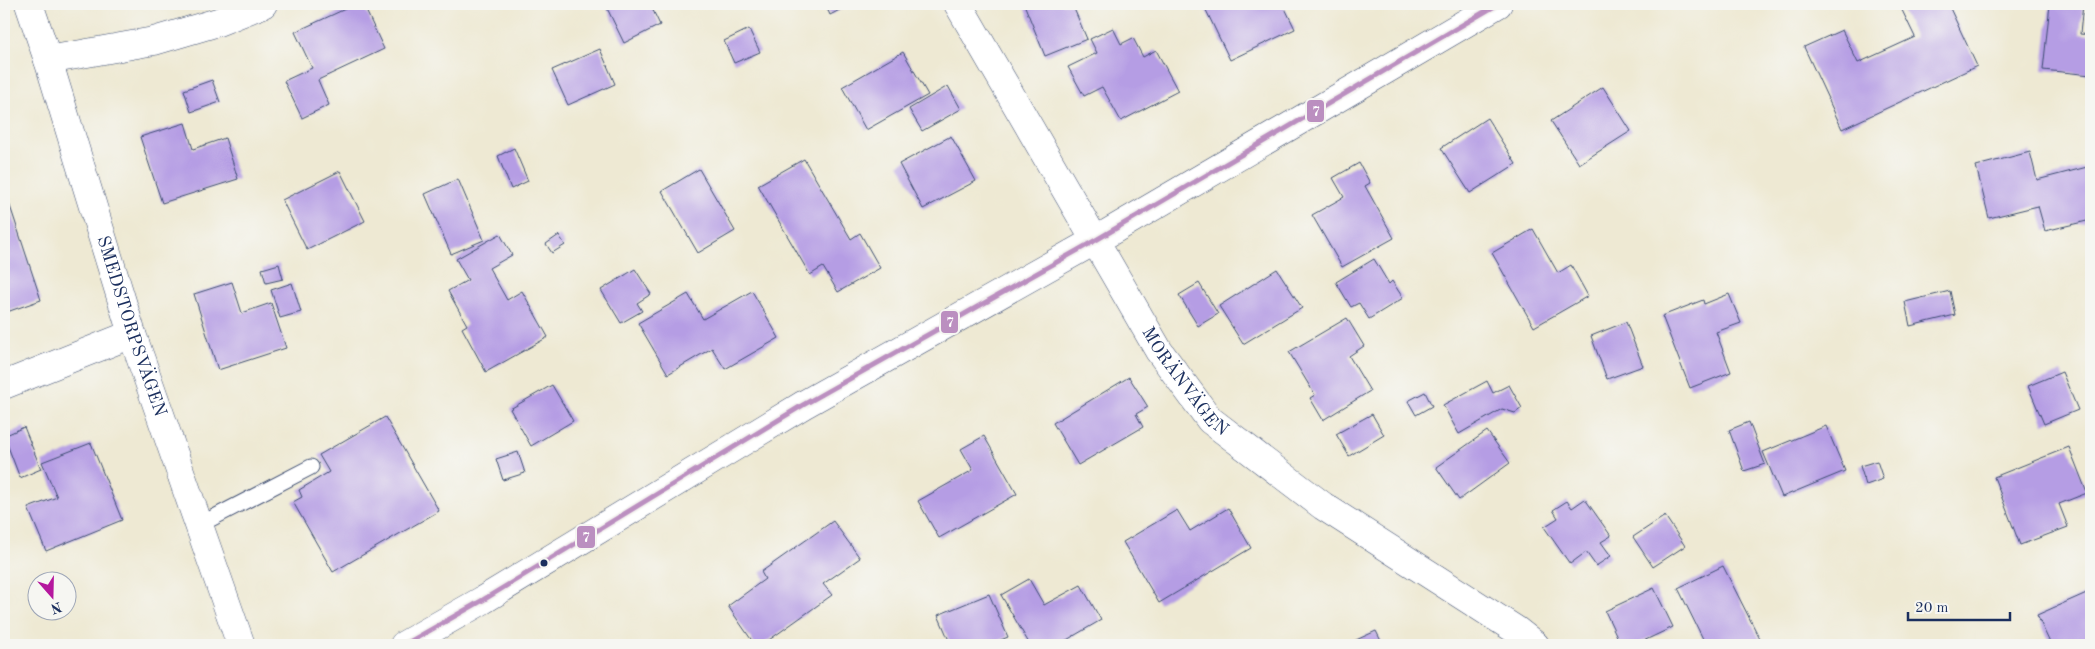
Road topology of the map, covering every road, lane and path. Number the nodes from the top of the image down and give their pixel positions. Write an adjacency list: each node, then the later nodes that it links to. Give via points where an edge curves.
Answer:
1 (29, 4): 5 (street, SMEDSTORPSVÄGEN)
2 (263, 4): 5 (street, via 218,22 154,41)
3 (958, 4): 6 (street, MORÄNVÄGEN)
4 (1498, 4): 6 (street)
5 (48, 60): 7 (street, SMEDSTORPSVÄGEN)
6 (1096, 240): 12 (street, via 803,405); 13 (street, MORÄNVÄGEN, via 1160,351 1210,420 1323,506)
7 (132, 334): 8 (street); 10 (street, SMEDSTORPSVÄGEN)
8 (4, 385)
9 (311, 467): 10 (lane)
10 (199, 525): 11 (street, SMEDSTORPSVÄGEN)
11 (241, 645)
12 (404, 645)
13 (1535, 645)

